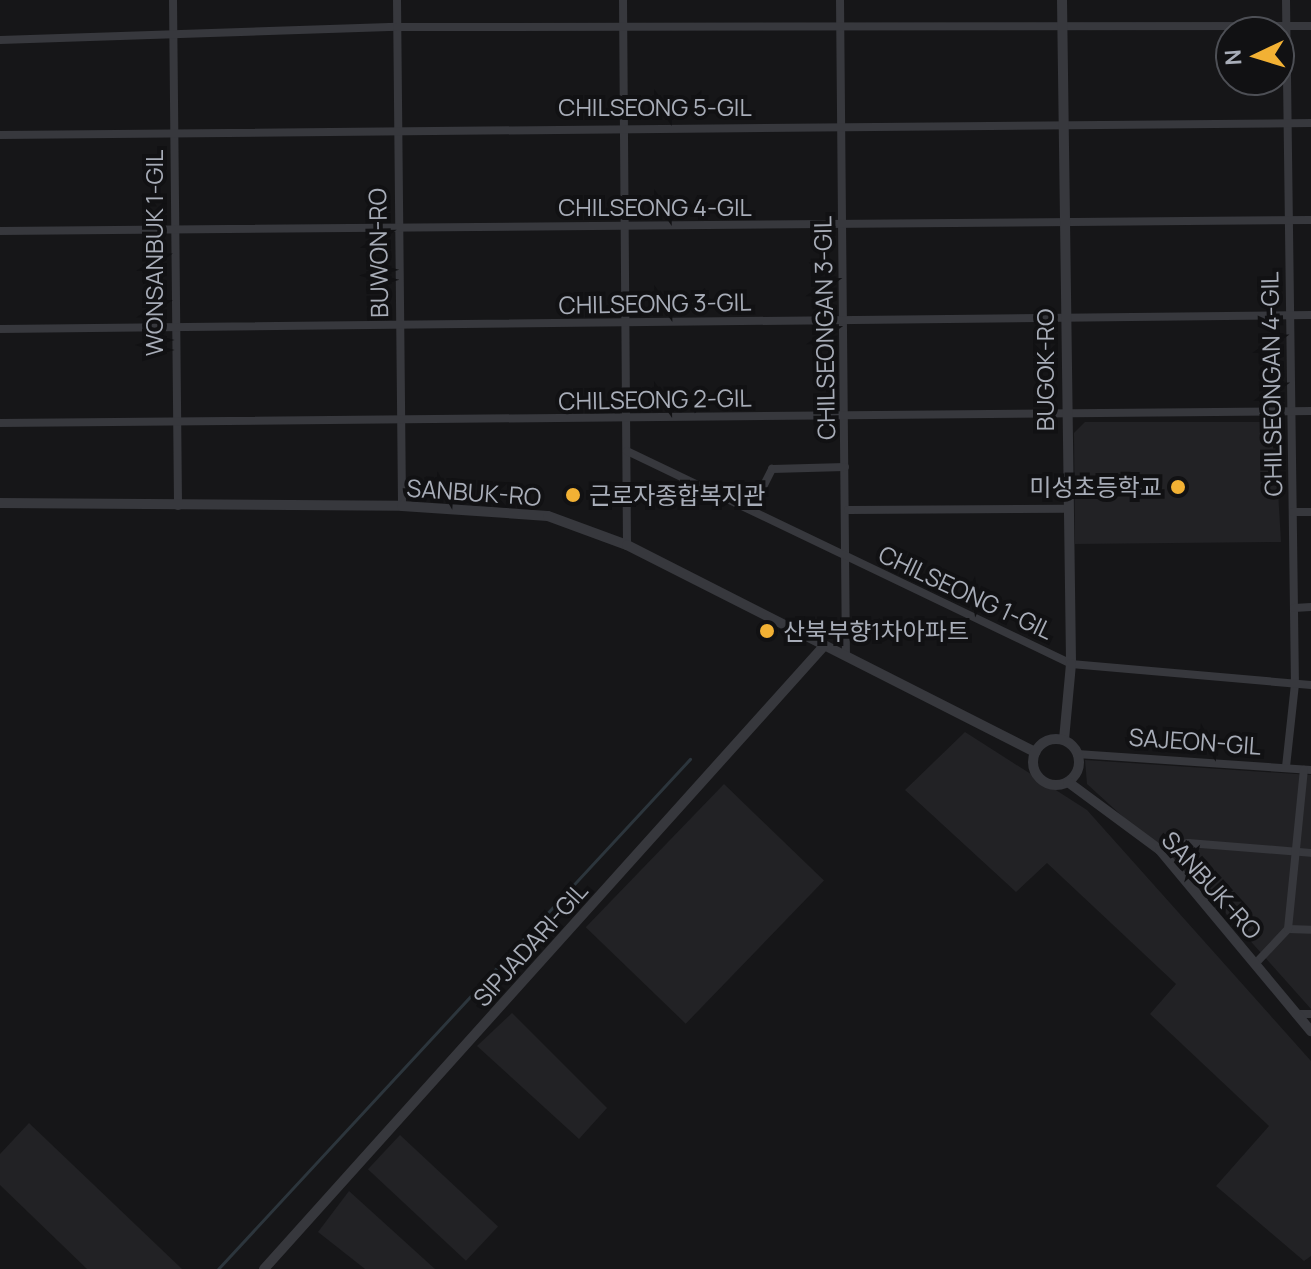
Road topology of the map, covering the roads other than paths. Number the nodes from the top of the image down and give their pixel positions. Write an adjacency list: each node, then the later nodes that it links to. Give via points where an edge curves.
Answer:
1 (173, 0): 11 (street, WONSANBUK 1-GIL)
2 (397, 0): 6 (street, BUWON-RO)
3 (623, 0): 8 (street)
4 (840, 0): 9 (street, CHILSEONGAN 3-GIL)
5 (1062, 0): 10 (street, BUGOK-RO)
6 (397, 27): 8 (street); 11 (street); 17 (street, BUWON-RO)
7 (1215, 28): 10 (street)
8 (622, 31): 9 (street); 18 (street)
9 (840, 31): 10 (street); 19 (street, CHILSEONGAN 3-GIL)
10 (1063, 31): 16 (street, BUGOK-RO)
11 (173, 38): 12 (street); 21 (street, WONSANBUK 1-GIL)
12 (0, 40)
13 (1287, 96): 14 (street, CHILSEONGAN 4-GIL)
14 (1287, 123): 15 (street, CHILSEONG 5-GIL); 16 (street, CHILSEONG 5-GIL); 22 (street, CHILSEONGAN 4-GIL)
15 (1311, 123)
16 (1064, 124): 19 (street, CHILSEONG 5-GIL); 24 (street, BUGOK-RO)
17 (397, 126): 18 (street, CHILSEONG 5-GIL); 21 (street, CHILSEONG 5-GIL); 27 (street, BUWON-RO)
18 (621, 127): 19 (street, CHILSEONG 5-GIL); 25 (street)
19 (842, 127): 26 (street, CHILSEONGAN 3-GIL)
20 (0, 135): 21 (street, CHILSEONG 5-GIL)
21 (174, 135): 29 (street, WONSANBUK 1-GIL)
22 (1289, 220): 23 (street, CHILSEONG 4-GIL); 24 (street, CHILSEONG 4-GIL); 30 (street, CHILSEONGAN 4-GIL)
23 (1311, 220)
24 (1064, 222): 26 (street, CHILSEONG 4-GIL); 32 (street, BUGOK-RO)
25 (624, 226): 26 (street, CHILSEONG 4-GIL); 27 (street, CHILSEONG 4-GIL); 35 (street)
26 (842, 226): 33 (street, CHILSEONGAN 3-GIL)
27 (398, 229): 29 (street, CHILSEONG 4-GIL); 34 (street, BUWON-RO)
28 (0, 231): 29 (street, CHILSEONG 4-GIL)
29 (173, 231): 36 (street, WONSANBUK 1-GIL)
30 (1290, 315): 31 (street, CHILSEONG 3-GIL); 32 (street, CHILSEONG 3-GIL); 38 (street, CHILSEONGAN 4-GIL)
31 (1311, 315)
32 (1065, 318): 33 (street, CHILSEONG 3-GIL); 40 (street, BUGOK-RO)
33 (843, 320): 35 (street, CHILSEONG 3-GIL); 41 (street, CHILSEONGAN 3-GIL)
34 (399, 324): 35 (street, CHILSEONG 3-GIL); 36 (street, CHILSEONG 3-GIL); 44 (street, BUWON-RO)
35 (624, 324): 42 (street)
36 (175, 328): 37 (street, CHILSEONG 3-GIL); 43 (street, WONSANBUK 1-GIL)
37 (0, 329)
38 (1291, 411): 39 (street, CHILSEONG 2-GIL); 40 (street, CHILSEONG 2-GIL); 54 (street, CHILSEONGAN 4-GIL)
39 (1311, 411)
40 (1064, 414): 41 (street, CHILSEONG 2-GIL); 52 (street, BUGOK-RO)
41 (844, 417): 42 (street, CHILSEONG 2-GIL); 47 (street, CHILSEONGAN 3-GIL)
42 (625, 419): 44 (street, CHILSEONG 2-GIL); 46 (street)
43 (175, 422): 44 (street, CHILSEONG 2-GIL); 45 (street, CHILSEONG 2-GIL); 49 (street, WONSANBUK 1-GIL)
44 (400, 422): 50 (street, BUWON-RO)
45 (0, 423)
46 (627, 451): 51 (street, CHILSEONG 1-GIL); 56 (street)
47 (845, 467): 51 (street, via 772,469); 53 (street, CHILSEONGAN 3-GIL)
48 (0, 503): 49 (street, SANBUK-RO)
49 (178, 506): 50 (street, SANBUK-RO)
50 (402, 506): 56 (street, SANBUK-RO, via 548,516)
51 (752, 509): 57 (street, CHILSEONG 1-GIL)
52 (1065, 509): 53 (street); 62 (street, BUGOK-RO)
53 (848, 510): 57 (street, CHILSEONGAN 3-GIL)
54 (1293, 512): 55 (street); 59 (street, CHILSEONGAN 4-GIL)
55 (1311, 512)
56 (627, 545): 60 (street, SANBUK-RO)
57 (848, 559): 61 (street, CHILSEONGAN 3-GIL); 62 (street, CHILSEONG 1-GIL)
58 (1311, 607): 59 (street)
59 (1294, 608): 63 (street, CHILSEONGAN 4-GIL)
60 (824, 646): 61 (street, SANBUK-RO); 80 (street, SIPJADARI-GIL)
61 (846, 655): 66 (street, SANBUK-RO)
62 (1071, 664): 63 (street, CHILSEONG 1-GIL); 65 (street, BUGOK-RO)
63 (1295, 684): 64 (street, CHILSEONG 1-GIL); 68 (street, CHILSEONGAN 4-GIL)
64 (1311, 685)
65 (1064, 740): 66 (street, via 1049,740); 67 (street)
66 (1035, 752): 70 (street, via 1034,770 1043,782)
67 (1077, 754): 68 (street, SAJEON-GIL); 70 (street, via 1077,773)
68 (1286, 767): 69 (street, SAJEON-GIL)
69 (1308, 770): 72 (street)
70 (1068, 782): 71 (street, SANBUK-RO)
71 (1160, 850): 72 (street, via 1188,843); 76 (street, SANBUK-RO)
72 (1295, 852): 73 (street); 74 (street)
73 (1311, 853)
74 (1288, 929): 75 (street); 76 (street)
75 (1311, 930)
76 (1255, 964): 77 (street, SANBUK-RO)
77 (1296, 1014): 78 (street); 79 (street, SANBUK-RO)
78 (1311, 1014)
79 (1311, 1031)
80 (264, 1269)

